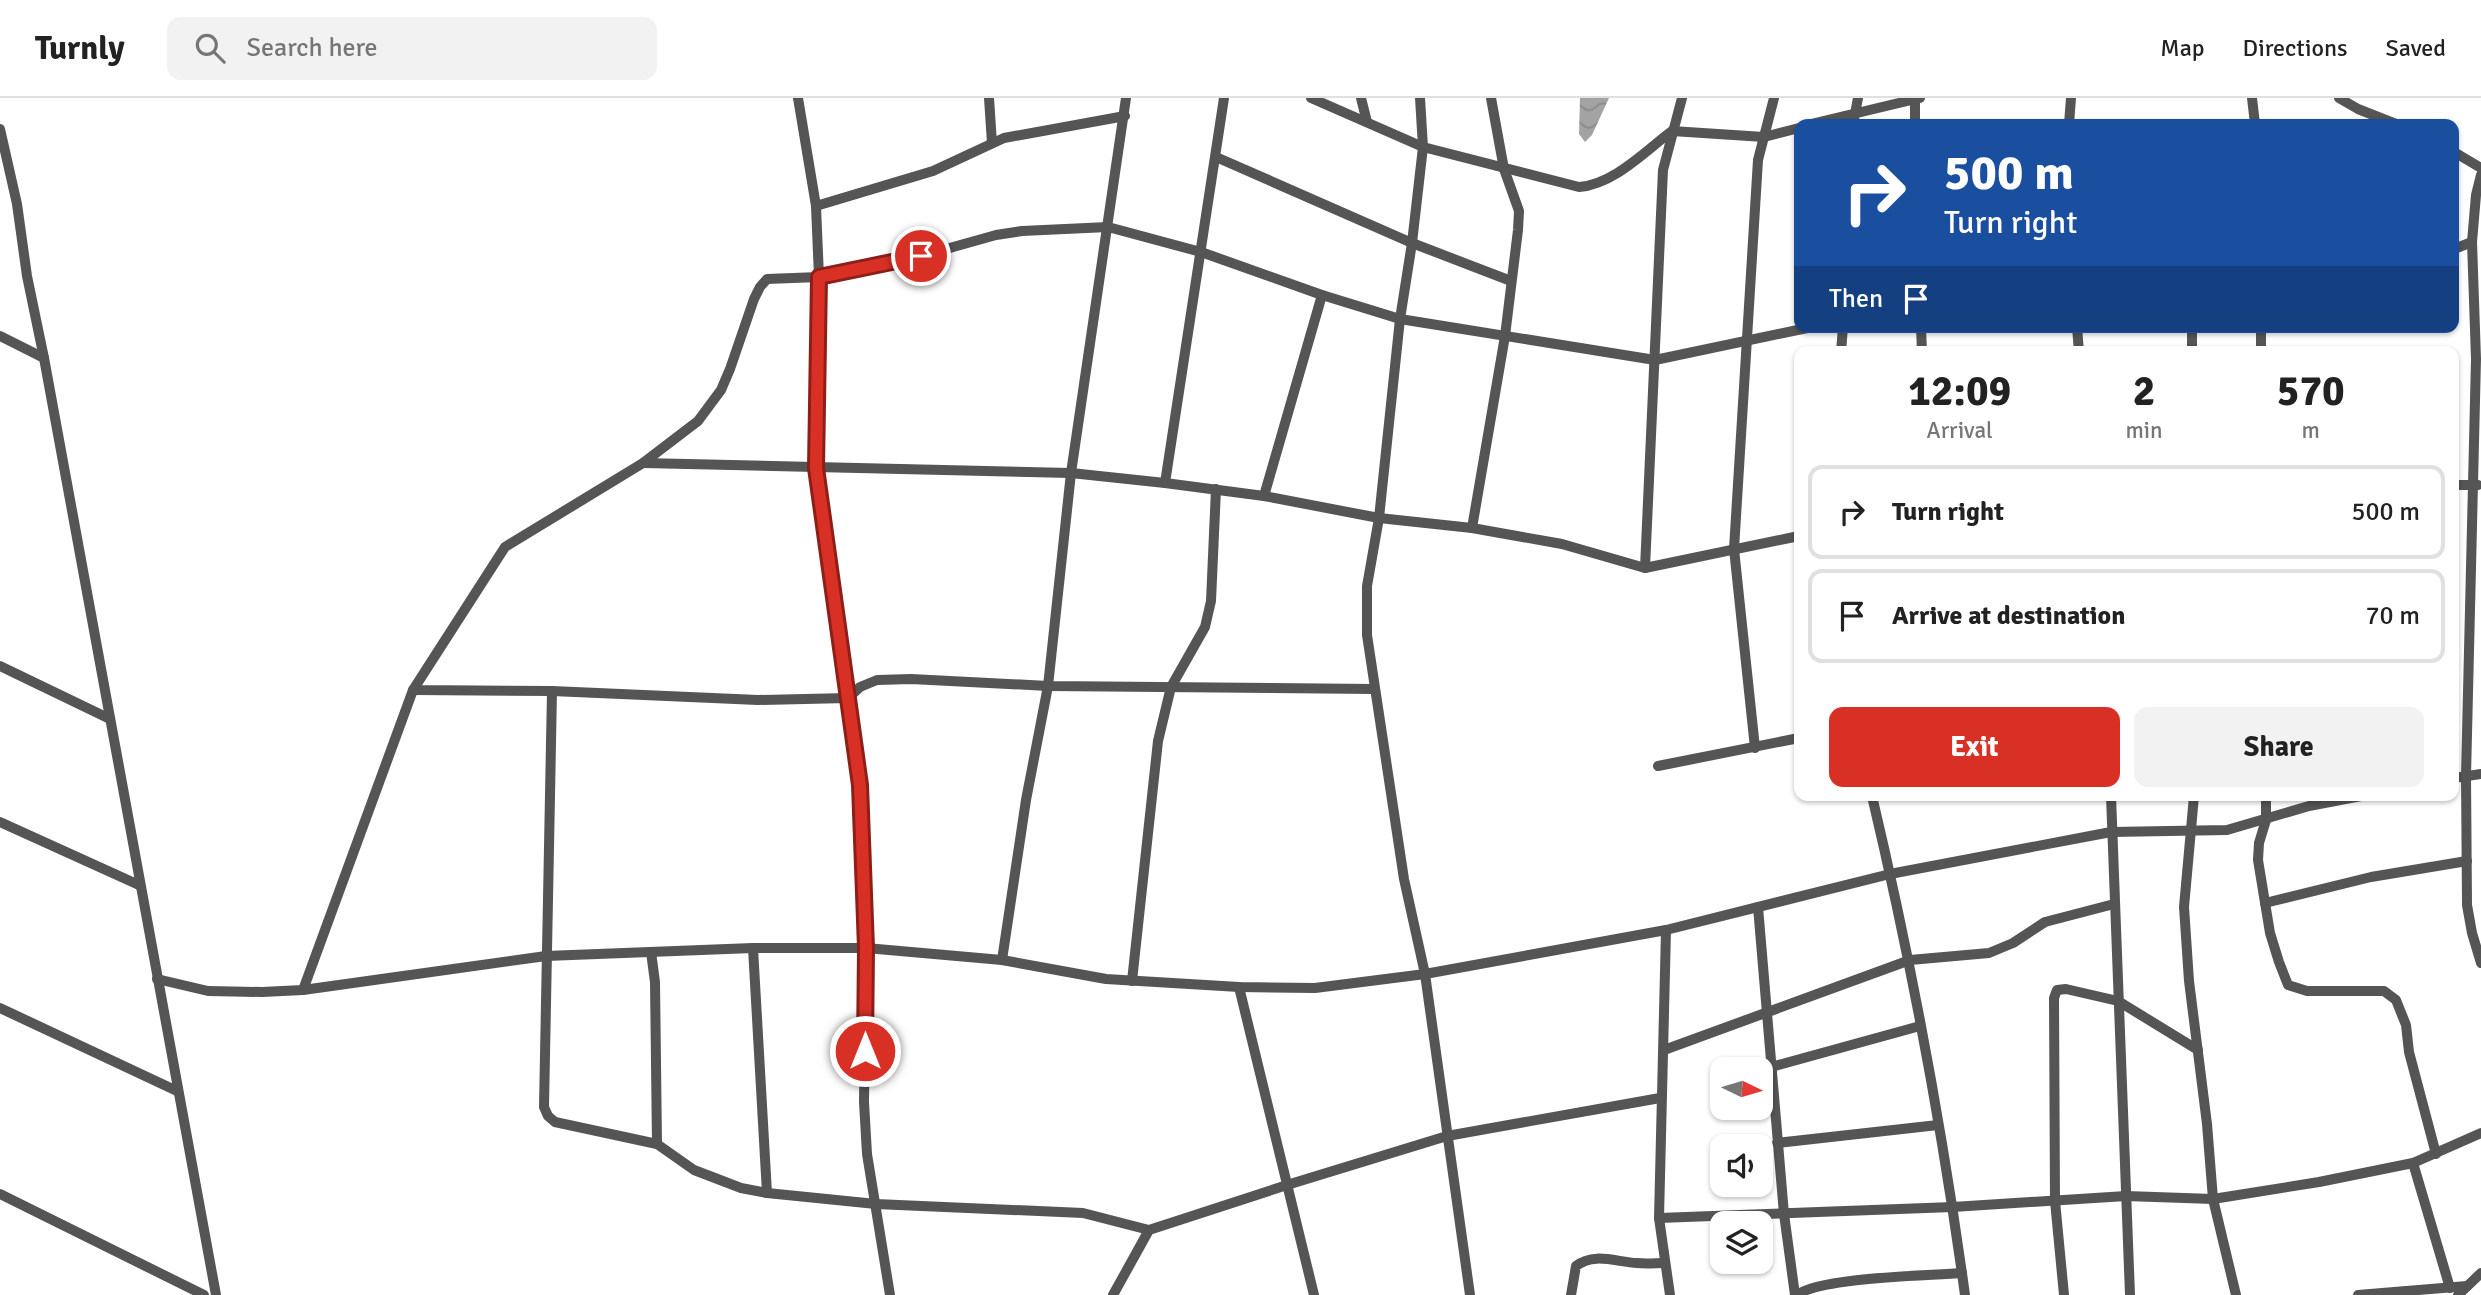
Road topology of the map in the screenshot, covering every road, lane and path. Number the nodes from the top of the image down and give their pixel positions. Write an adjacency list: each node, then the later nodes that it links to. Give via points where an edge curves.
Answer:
1 (799, 98): 34 (street)
2 (989, 98): 27 (street)
3 (1126, 98): 16 (street)
4 (1224, 98): 30 (street)
5 (1311, 98): 22 (street)
6 (1361, 98): 22 (street)
7 (1420, 98): 28 (street)
8 (1491, 98): 32 (street)
9 (1682, 98): 25 (street)
10 (1774, 98): 26 (street)
11 (1858, 98): 17 (street)
12 (1916, 98): 17 (street); 18 (street)
13 (2071, 98): 19 (street)
14 (2252, 98): 20 (street)
15 (2339, 98): 21 (street)
16 (1125, 116): 27 (street); 35 (street)
17 (1854, 118)
18 (1915, 119)
19 (2069, 119)
20 (2254, 119)
21 (2383, 119)
22 (1367, 122): 28 (street)
23 (0, 129): 49 (street)
24 (1794, 129): 26 (street)
25 (1672, 131): 26 (street); 32 (street, via 1612,176 1588,186); 50 (street, via 1663,170)
26 (1764, 137): 48 (street, via 1758,160)
27 (992, 144): 34 (street, via 933,171)
28 (1423, 147): 32 (street); 37 (street)
29 (2459, 155): 31 (street)
30 (1216, 157): 37 (street); 39 (street)
31 (2481, 168)
32 (1504, 170): 41 (street, via 1519,211)
33 (2481, 174): 36 (street)
34 (816, 206): 40 (street)
35 (1108, 227): 39 (street); 40 (street, via 996,235); 53 (street)
36 (2472, 242): 38 (street); 44 (street)
37 (1412, 243): 41 (street); 43 (street)
38 (2459, 247)
39 (1201, 252): 42 (street); 54 (street)
40 (819, 277): 51 (street, via 767,279 721,390 698,421); 52 (street)
41 (1511, 281): 47 (street)
42 (1322, 295): 43 (street); 58 (street)
43 (1400, 319): 47 (street); 59 (street)
44 (2478, 328): 56 (street)
45 (1794, 331): 48 (street)
46 (0, 336): 49 (street)
47 (1505, 336): 50 (street); 60 (street)
48 (1748, 340): 50 (street); 62 (street)
49 (44, 358): 71 (street)
50 (1655, 360): 63 (street)
51 (643, 463): 52 (street); 68 (street, via 505,547)
52 (816, 468): 53 (street); 70 (street)
53 (1071, 473): 54 (street); 65 (street)
54 (1165, 483): 57 (street)
55 (2459, 485): 56 (street)
56 (2477, 485): 76 (street)
57 (1216, 489): 58 (street); 66 (street, via 1211,601 1205,627)
58 (1264, 496): 59 (street)
59 (1378, 518): 60 (street); 67 (street, via 1367,586)
60 (1472, 527): 63 (street, via 1562,544)
61 (1794, 537): 62 (street)
62 (1734, 549): 63 (street); 73 (street)
63 (1645, 568)
64 (0, 666): 71 (street)
65 (1048, 687): 66 (street); 70 (street, via 877,680); 98 (street)
66 (1171, 687): 67 (street); 103 (street, via 1158,741)
67 (1374, 689): 101 (street, via 1404,879)
68 (413, 690): 69 (street); 105 (street)
69 (552, 691): 70 (street, via 758,700); 97 (street)
70 (848, 698): 95 (street, via 861,791)
71 (110, 719): 89 (street)
72 (1794, 739): 73 (street)
73 (1755, 748): 74 (street)
74 (1658, 766)
75 (2481, 774): 76 (street)
76 (2466, 776): 77 (street); 87 (street)
77 (2459, 777)
78 (1873, 801): 88 (street)
79 (2111, 801): 86 (street)
80 (2194, 801): 85 (street)
81 (2266, 801): 83 (street)
82 (2328, 801): 83 (street)
83 (2266, 820): 85 (street, via 2227,830); 90 (street, via 2258,860)
84 (0, 822): 89 (street)
85 (2192, 830): 86 (street); 111 (street, via 2184,907)
86 (2111, 832): 88 (street); 91 (street)
87 (2467, 862): 90 (street, via 2371,877); 100 (street, via 2467,905)
88 (1890, 874): 92 (street); 99 (street)
89 (139, 885): 102 (street)
90 (2265, 903): 122 (street, via 2288,985 2307,991 2384,991 2396,1000)
91 (2114, 904): 99 (street, via 2045,922 1989,953); 106 (street)
92 (1758, 907): 93 (street); 108 (street)
93 (1666, 930): 101 (street); 110 (street)
94 (753, 948): 95 (street); 96 (street); 125 (street)
95 (866, 948): 98 (street); 130 (street, via 864,1102)
96 (651, 952): 97 (street); 121 (street)
97 (546, 956): 105 (street); 121 (street, via 544,1107 548,1116 555,1122)
98 (1002, 960): 103 (street)
99 (1910, 960): 108 (street); 109 (street)
100 (2481, 962)
101 (1425, 974): 104 (street, via 1315,988); 119 (street)
102 (157, 979): 105 (street, via 208,991); 114 (street)
103 (1132, 982): 104 (street)
104 (1239, 987): 124 (street)
105 (303, 990)
106 (2118, 1000): 111 (street); 127 (street); 129 (street, via 2066,989 2057,990 2054,998)
107 (0, 1008): 114 (street)
108 (1766, 1013): 110 (street); 112 (street)
109 (1920, 1026): 113 (street); 117 (street)
110 (1664, 1050): 115 (street)
111 (2198, 1050): 128 (street)
112 (1769, 1057)
113 (1773, 1066)
114 (177, 1091): 140 (street)
115 (1660, 1098): 119 (street); 133 (street)
116 (1773, 1100): 120 (street)
117 (1938, 1125): 120 (street); 131 (street)
118 (2481, 1133): 122 (street)
119 (1447, 1136): 124 (street); 144 (street)
120 (1777, 1143): 132 (street)
121 (657, 1144): 125 (street, via 694,1170)
122 (2437, 1154): 123 (street)
123 (2413, 1163): 128 (street); 138 (street)
124 (1287, 1185): 134 (street); 143 (street)
125 (767, 1193): 130 (street)
126 (0, 1194): 139 (street)
127 (2126, 1196): 128 (street); 129 (street); 150 (street)
128 (2213, 1199): 151 (street)
129 (2055, 1201): 131 (street); 149 (street)
130 (876, 1204): 134 (street, via 1083,1213); 141 (street)
131 (1953, 1207): 132 (street); 136 (street)
132 (1784, 1214): 133 (street); 147 (street)
133 (1660, 1218): 135 (street)
134 (1149, 1230): 142 (street)
135 (1665, 1263): 145 (street, via 1582,1261 1576,1266); 146 (street)
136 (1962, 1273): 147 (street, via 1836,1283); 148 (street)
137 (2481, 1273): 138 (street)
138 (2454, 1291): 152 (street)
139 (204, 1295)
140 (216, 1295)
141 (890, 1295)
142 (1113, 1295)
143 (1314, 1295)
144 (1470, 1295)
145 (1571, 1295)
146 (1670, 1295)
147 (1796, 1295)
148 (1965, 1295)
149 (2064, 1295)
150 (2130, 1295)
151 (2236, 1295)
152 (2358, 1295)

